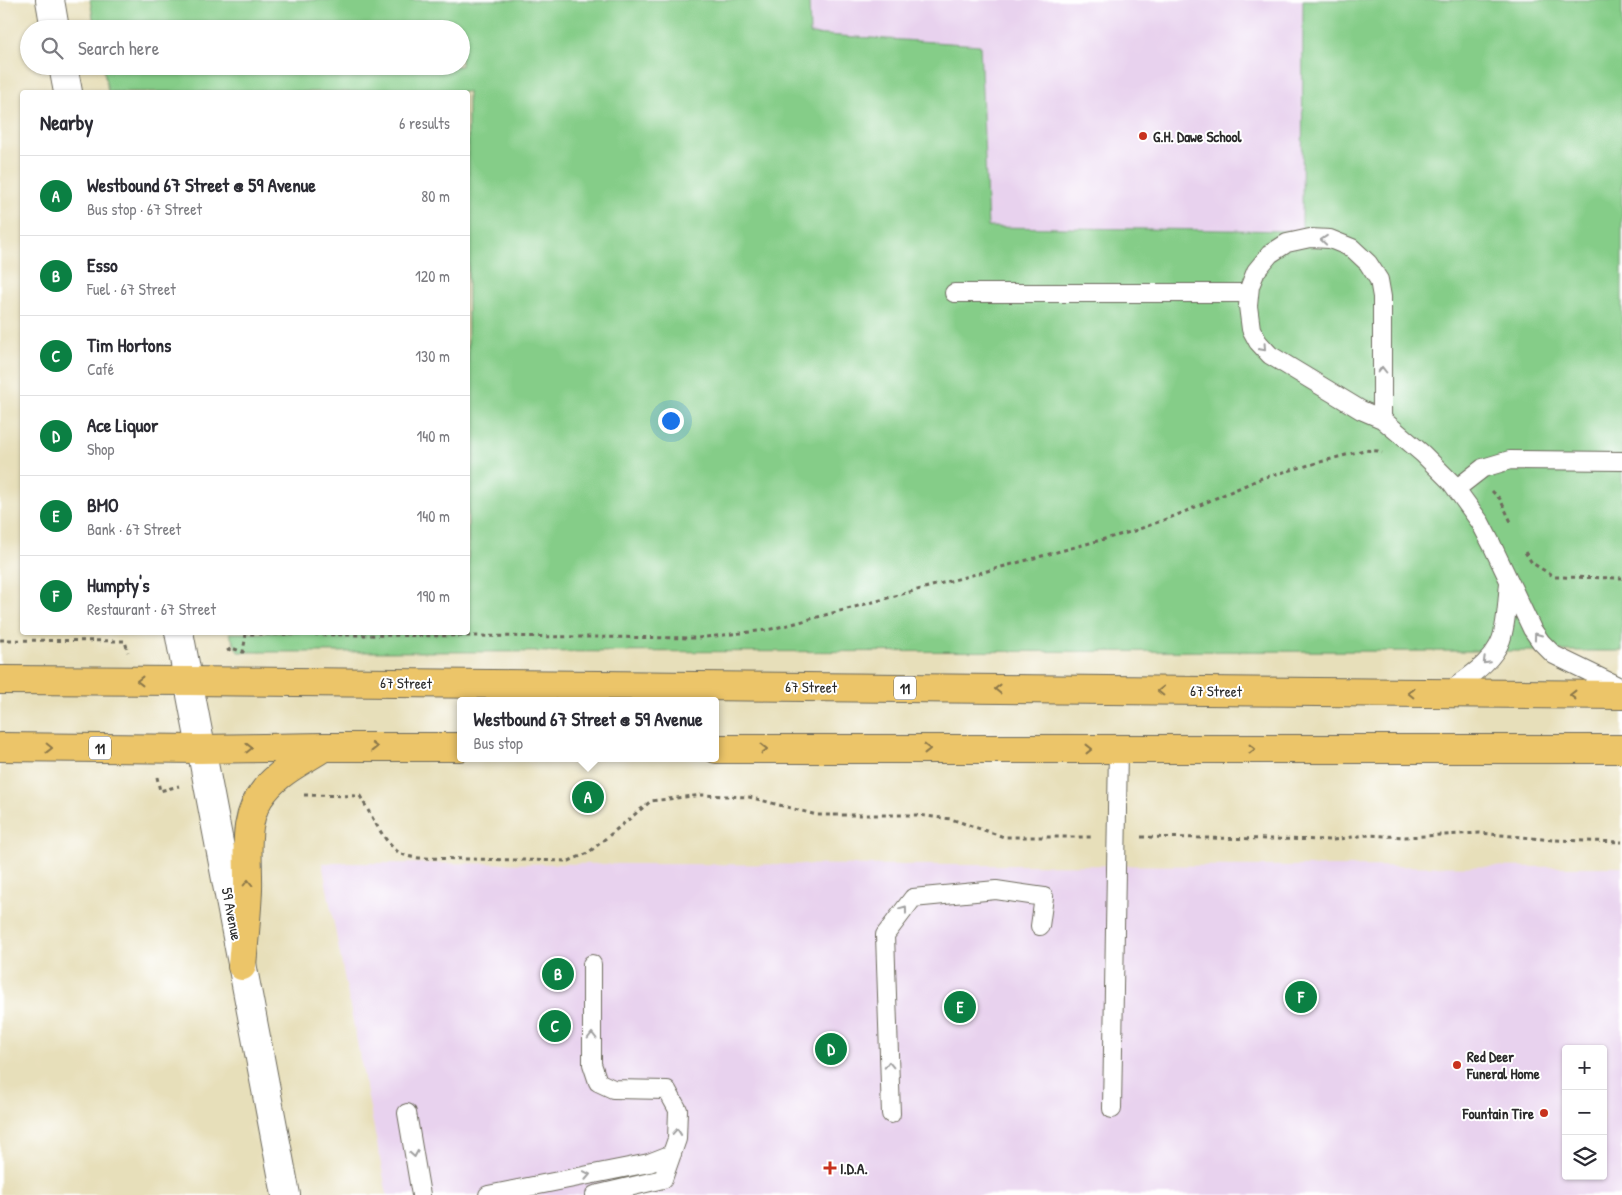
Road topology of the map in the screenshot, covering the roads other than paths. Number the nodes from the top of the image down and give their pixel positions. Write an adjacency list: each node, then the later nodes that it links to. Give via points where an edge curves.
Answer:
1 (50, 0): 2 (street)
2 (54, 20)
3 (65, 75): 4 (street)
4 (68, 90)
5 (954, 293): 6 (lane)
6 (1249, 293): 7 (lane, one-way to 7, via 1251,329 1270,355 1361,410); 7 (lane, one-way to 6, via 1382,297 1379,280 1368,262 1352,248 1330,239 1310,238 1287,243 1270,254 1256,271)
7 (1382, 419): 9 (lane, via 1423,454)
8 (1622, 461): 9 (lane, via 1510,460 1483,468)
9 (1456, 489): 10 (lane, via 1480,522)
10 (1509, 583): 14 (lane, one-way to 10, via 1554,655 1540,642); 15 (lane, one-way to 15, via 1500,642 1490,657)
11 (179, 635): 13 (street, 59 Avenue)
12 (0, 680): 13 (main road, 67 Street / 11, one-way to 12)
13 (188, 680): 15 (main road, 67 Street / 11, one-way to 13); 20 (street, 59 Avenue)
14 (1622, 688)
15 (1446, 694): 16 (main road, 67 Street / 11, one-way to 15)
16 (1622, 695)
17 (0, 747): 20 (main road, 11, one-way to 20)
18 (325, 747): 19 (main road, 11, one-way to 19); 20 (main road, 11, one-way to 18); 26 (main road, one-way to 18, via 248,891 248,822 252,811 273,780)
19 (457, 747)
20 (200, 749): 26 (street, 59 Avenue)
21 (719, 749): 22 (main road, one-way to 22)
22 (1118, 749): 23 (main road, one-way to 23); 27 (lane)
23 (1622, 749)
24 (1040, 926): 29 (lane, one-way to 24, via 885,935 913,898 996,890 1044,897)
25 (592, 964): 30 (lane, one-way to 25, via 678,1110 667,1090 613,1089 598,1082 592,1064)
26 (242, 966): 31 (street, 59 Avenue)
27 (1112, 1109)
28 (407, 1113): 32 (lane, one-way to 32)
29 (891, 1114)
30 (672, 1154): 33 (lane, one-way to 30, via 649,1163); 34 (lane, via 663,1178)
31 (286, 1195)
32 (421, 1195)
33 (488, 1195)
34 (595, 1195)

